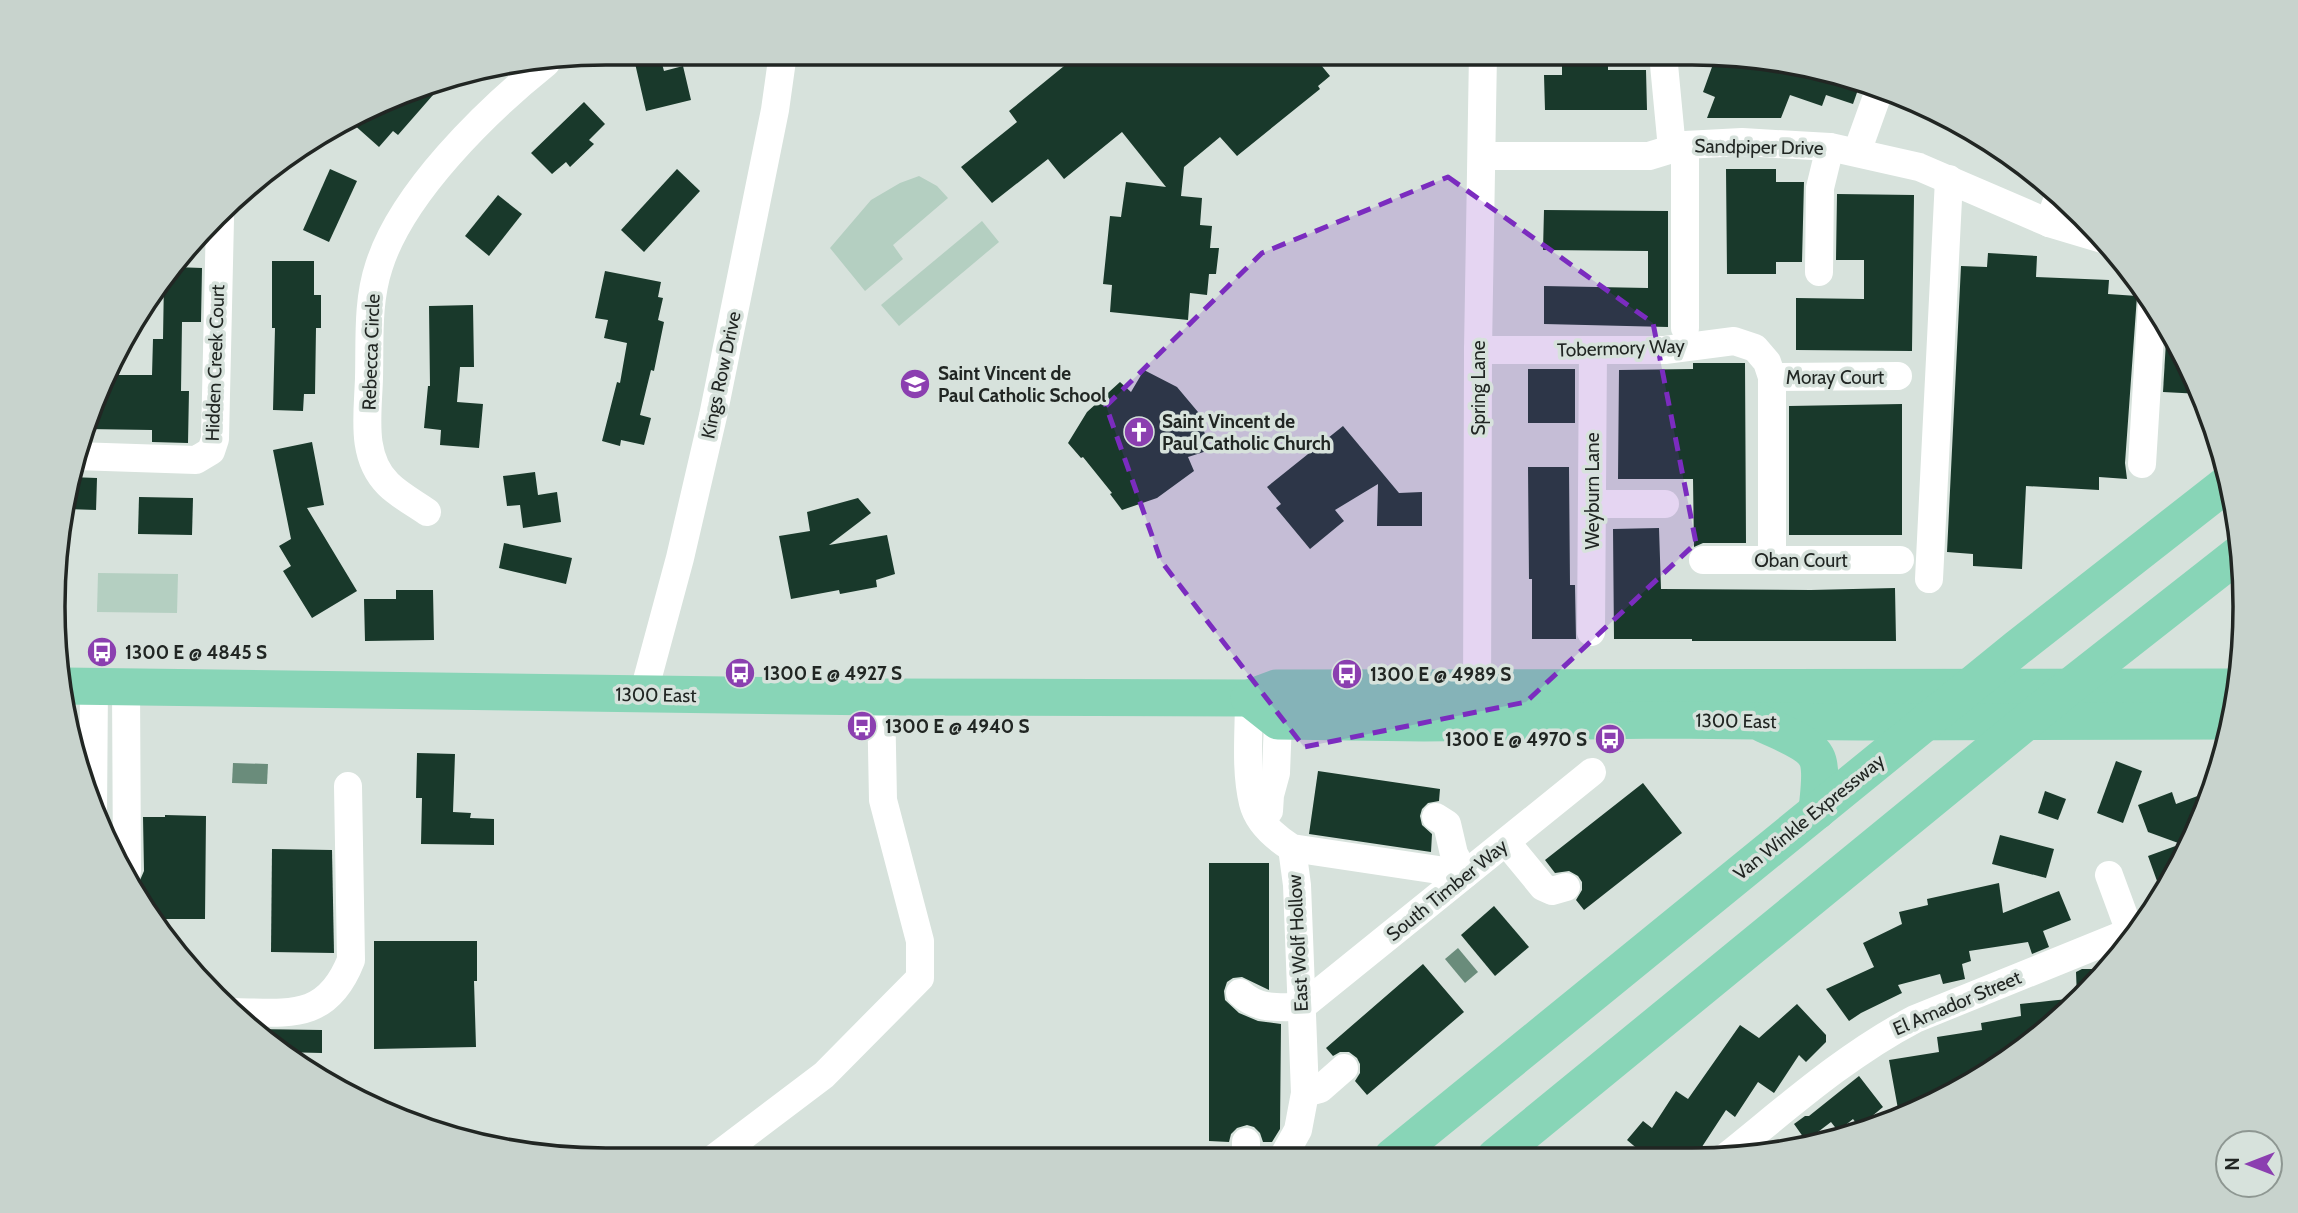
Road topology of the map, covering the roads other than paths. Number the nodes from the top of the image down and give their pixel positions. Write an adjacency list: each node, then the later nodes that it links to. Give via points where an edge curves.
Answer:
1 (781, 65): 37 (street, Kings Row Drive, via 713,416)
2 (1483, 65): 8 (street, Spring Lane)
3 (1665, 65): 6 (street)
4 (540, 69): 26 (street, Rebecca Circle, via 444,162 393,232 379,267 370,314 370,455 389,485)
5 (1875, 97): 7 (street)
6 (1678, 147): 7 (street, Sandpiper Drive, via 1742,142); 8 (street, Sandpiper Drive, via 1649,156); 16 (street)
7 (1843, 150): 9 (street, Sandpiper Drive, via 1919,167); 14 (street, via 1819,188)
8 (1482, 156): 17 (street, Spring Lane)
9 (1949, 179): 11 (street, Sandpiper Drive); 31 (street)
10 (2055, 205): 11 (street)
11 (2049, 223): 13 (street, Sandpiper Drive)
12 (220, 226): 21 (street, Hidden Creek Court, via 215,439 211,451 196,460)
13 (2085, 234)
14 (1819, 272)
15 (2151, 320): 22 (street)
16 (1685, 328)
17 (1478, 350): 18 (street, Tobermory Way); 40 (street, Spring Lane)
18 (1593, 350): 20 (street, Tobermory Way, via 1665,350 1741,342 1761,354); 24 (street, Weyburn Lane)
19 (1898, 376): 20 (street, Moray Court)
20 (1772, 377): 28 (street)
21 (86, 456)
22 (2142, 464)
23 (2220, 489): 36 (main road, Van Winkle Expressway)
24 (1592, 503): 25 (street); 32 (street, Weyburn Lane)
25 (1665, 503)
26 (427, 512)
27 (1703, 560): 28 (street, Oban Court)
28 (1772, 560): 29 (street, Oban Court)
29 (1900, 560)
30 (2231, 560): 34 (main road)
31 (1929, 579)
32 (1591, 632)
33 (94, 686): 37 (main road, 1300 East); 47 (street); 54 (street)
34 (2069, 687): 35 (main road, 1300 East); 36 (main road, 1300 East); 43 (main road)
35 (2227, 687)
36 (1969, 688): 40 (main road, 1300 East); 45 (main road, Van Winkle Expressway)
37 (643, 695): 38 (main road, 1300 East)
38 (881, 698): 39 (main road, 1300 East); 66 (street, via 883,800 920,941 920,978 824,1075)
39 (1249, 698): 40 (main road, 1300 East, via 1276,688); 41 (main road); 51 (street, East Wolf Hollow, via 1250,780)
40 (1478, 706): 41 (main road, 1300 East); 42 (main road, 1300 East)
41 (1278, 721): 51 (street, via 1276,773 1269,811)
42 (1756, 721): 45 (main road, 1300 East); 49 (main road, via 1800,742 1817,757)
43 (2028, 721): 44 (main road, 1300 East); 45 (main road, 1300 East); 69 (main road)
44 (2221, 721)
45 (1926, 722): 49 (main road, Van Winkle Expressway)
46 (1592, 772): 52 (street, South Timber Way)
47 (93, 779)
48 (348, 786): 62 (street, via 351,960 344,979 332,995 302,1012)
49 (1817, 811): 68 (main road, Van Winkle Expressway)
50 (1436, 817): 55 (street, via 1447,824 1454,854)
51 (1261, 818): 53 (street, East Wolf Hollow, via 1275,837)
52 (1506, 842): 55 (street, South Timber Way); 57 (street, via 1543,887 1552,891)
53 (1292, 848): 55 (street); 61 (street, East Wolf Hollow)
54 (123, 851)
55 (1465, 874): 61 (street, South Timber Way)
56 (2109, 875): 58 (street)
57 (1566, 887)
58 (2130, 923)
59 (2122, 934): 65 (street, El Amador Street, via 1891,1031 1844,1062)
60 (1240, 993): 61 (street, via 1252,1003 1268,1007)
61 (1301, 1007): 64 (street, East Wolf Hollow)
62 (247, 1012)
63 (1344, 1068): 64 (street, via 1320,1089)
64 (1305, 1093): 67 (street, East Wolf Hollow, via 1298,1130)
65 (1740, 1146)
66 (728, 1148)
67 (1288, 1148)
68 (1403, 1148)
69 (1506, 1148)

